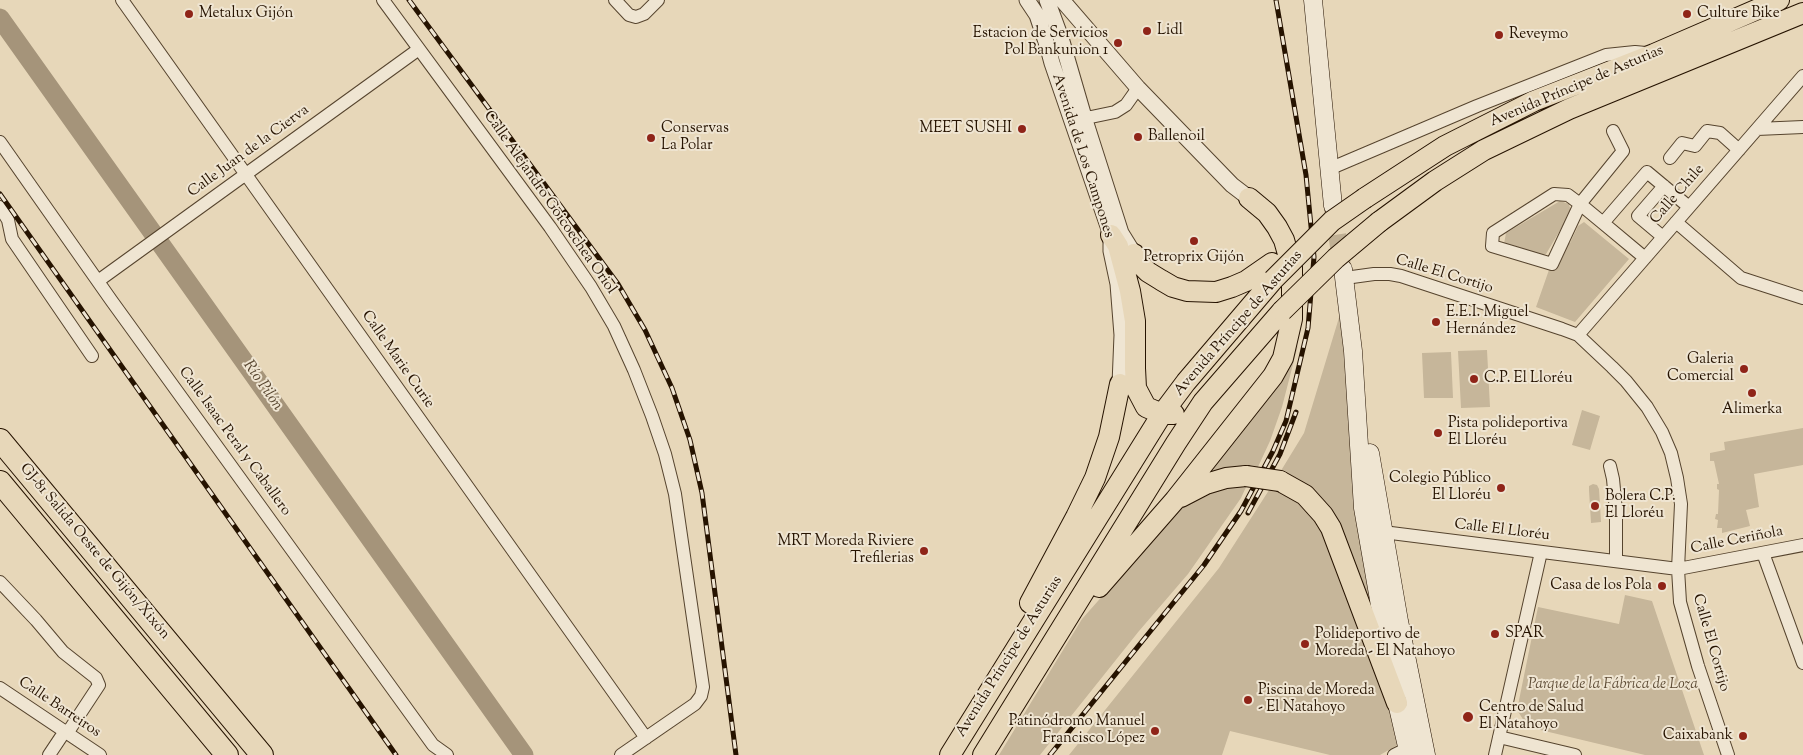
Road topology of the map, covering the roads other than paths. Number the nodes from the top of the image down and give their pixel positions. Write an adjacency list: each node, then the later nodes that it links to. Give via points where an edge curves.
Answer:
1 (122, 0): 25 (street, Calle Marie Curie)
2 (383, 0): 13 (street, Calle Alejandro Goicoechea Oriol)
3 (615, 0): 4 (street, via 636,17 644,14)
4 (658, 0)
5 (1027, 0): 11 (street, Avenida de Los Campones)
6 (1045, 0): 11 (street, Avenida de Los Campones); 17 (street, Avenida de Los Campones, via 1062,38)
7 (1062, 0): 16 (street)
8 (1313, 0): 24 (main road)
9 (1771, 2): 14 (highway, Avenida Príncipe de Asturias)
10 (1803, 13): 46 (highway, Avenida Príncipe de Asturias, bridge, via 1569,109 1484,150 1435,181 1336,258 1282,311)
11 (1036, 15): 12 (street, Avenida de Los Campones)
12 (1048, 48): 17 (street, Avenida de Los Campones, via 1059,60 1076,112); 34 (street, Avenida de Los Campones)
13 (419, 49): 25 (street, Calle Juan de la Cierva); 68 (street, Calle Alejandro Goicoechea Oriol, via 591,287 614,326 665,454 675,494 703,687 695,704)
14 (1654, 54): 24 (street, via 1635,52 1606,56); 31 (highway, Avenida Príncipe de Asturias, bridge, via 1534,101 1445,146 1365,198)
15 (1803, 76): 19 (street, Calle Chile)
16 (1138, 88): 17 (street, Avenida de Los Campones, via 1126,105 1115,112); 27 (street, via 1232,185)
17 (1084, 117): 36 (street, Avenida de Los Campones, via 1122,233)
18 (1803, 127): 19 (street)
19 (1757, 129): 22 (street, Calle Chile)
20 (1612, 132): 28 (street, via 1623,151)
21 (0, 142): 40 (street, Calle Isaac Peral y Caballero)
22 (1739, 150): 23 (street, via 1720,134 1707,131 1695,146 1682,143); 30 (street, Calle Chile)
23 (1670, 158)
24 (1328, 169): 31 (main road)
25 (246, 174): 40 (street, Calle Juan de la Cierva); 68 (street, Calle Marie Curie)
26 (1664, 186): 30 (street); 33 (street, via 1647,172); 35 (street, via 1638,216)
27 (1249, 198): 51 (highway, via 1267,213 1284,240 1293,284 1290,336 1273,376)
28 (1580, 204): 28 (street, via 1568,195 1554,194 1493,233 1492,246 1552,264); 33 (street)
29 (0, 207): 44 (street, via 8,220 12,239)
30 (1689, 207): 32 (street, Calle Chile)
31 (1332, 213): 38 (highway, Avenida Príncipe de Asturias, bridge)
32 (1676, 222): 35 (street, Calle Chile); 41 (street, via 1742,278)
33 (1603, 223): 37 (street)
34 (1111, 235): 45 (street, Avenida de Los Campones, via 1122,335); 47 (highway, via 1118,246 1135,321 1136,388 1146,407)
35 (1663, 237): 37 (street, Calle Chile)
36 (1134, 254): 38 (highway, via 1148,272 1173,287 1187,291 1216,292)
37 (1645, 258): 42 (street, Calle Chile)
38 (1273, 271): 47 (highway, Avenida Príncipe de Asturias)
39 (1344, 274): 42 (street, Calle El Cortijo, via 1401,276); 43 (main road)
40 (98, 281): 76 (street, Calle Isaac Peral y Caballero, via 433,745)
41 (1803, 298)
42 (1578, 335): 57 (street, Calle El Cortijo, via 1626,381 1647,407 1671,453 1680,504)
43 (1353, 351): 52 (main road); 65 (main road, via 1364,508)
44 (92, 356)
45 (1120, 384): 64 (highway, via 1109,438 1095,478 1006,645)
46 (1204, 402): 47 (highway, via 1186,414); 59 (highway, Avenida Príncipe de Asturias)
47 (1162, 414): 64 (highway, Avenida Príncipe de Asturias)
48 (0, 440): 62 (highway, GJ-81 Salida Oeste de Gijón/Xixón)
49 (1610, 466): 56 (street, via 1616,510)
50 (0, 482): 60 (highway)
51 (1175, 500): 59 (highway); 65 (highway, bridge, via 1206,484 1246,476 1280,481 1304,495 1331,528)
52 (1383, 532): 54 (street, Calle El Lloréu); 80 (main road)
53 (1803, 545): 55 (street, Calle Ceriñola)
54 (1541, 552): 56 (street, Calle El Lloréu); 67 (street)
55 (1763, 553): 57 (street, Calle Ceriñola); 61 (street)
56 (1616, 561): 57 (street, Calle El Lloréu)
57 (1678, 569): 83 (street, Calle El Cortijo, via 1680,602)
58 (0, 582): 66 (street, via 63,652 96,678 99,685 70,729)
59 (1060, 632): 79 (highway, Avenida Príncipe de Asturias)
60 (130, 640): 72 (highway); 73 (highway)
61 (1803, 663)
62 (187, 664): 74 (highway); 75 (highway)
63 (0, 688): 66 (street, Calle Barreiros)
64 (989, 691): 78 (highway, Avenida Príncipe de Asturias)
65 (1397, 703): 69 (main road)
66 (65, 731): 70 (street); 71 (street, Calle Barreiros)
67 (1499, 737): 81 (street); 82 (street)
68 (646, 738): 77 (street)
69 (1404, 753)
70 (49, 755)
71 (100, 755)
72 (208, 755)
73 (227, 755)
74 (262, 755)
75 (279, 755)
76 (447, 755)
77 (621, 755)
78 (950, 755)
79 (983, 755)
80 (1426, 755)
81 (1495, 755)
82 (1575, 755)
83 (1728, 755)

